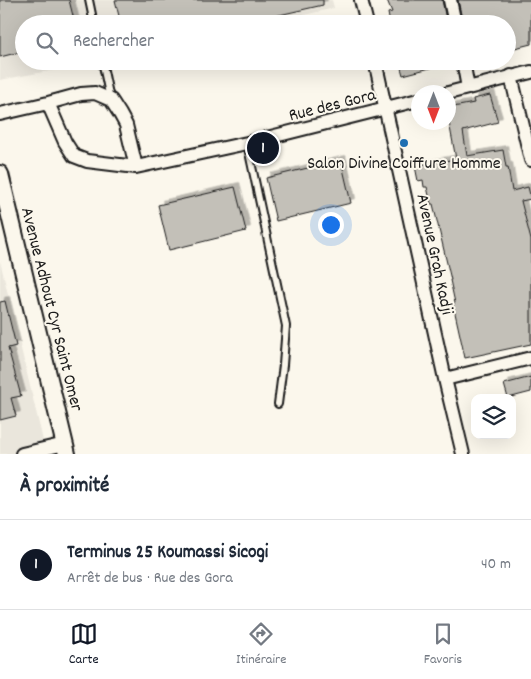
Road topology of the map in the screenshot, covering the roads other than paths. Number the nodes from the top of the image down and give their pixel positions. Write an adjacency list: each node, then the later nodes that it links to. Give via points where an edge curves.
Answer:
1 (89, 0): 4 (lane)
2 (361, 0): 5 (street)
3 (450, 0): 6 (street)
4 (92, 15)
5 (365, 15)
6 (453, 15)
7 (104, 70): 14 (lane)
8 (378, 70): 17 (street, Avenue Grah Kadji)
9 (465, 70): 12 (street)
10 (531, 72): 11 (street)
11 (511, 76): 12 (street); 20 (street)
12 (468, 88): 13 (street)
13 (456, 91)
14 (110, 100): 16 (street, via 95,93); 21 (street, via 126,125)
15 (411, 102): 17 (street, Rue des Gora)
16 (48, 104): 18 (street); 21 (street, Rue des Gora, via 74,156 87,161)
17 (387, 108): 19 (street, Rue des Gora); 25 (street, Avenue Grah Kadji)
18 (0, 114)
19 (246, 143): 21 (street, Rue des Gora); 26 (lane, via 286,326)
20 (531, 160)
21 (136, 167)
22 (0, 174): 23 (street, Avenue Adhout Cyr Saint Omer)
23 (4, 206): 27 (street, Avenue Adhout Cyr Saint Omer)
24 (531, 358): 25 (street)
25 (445, 379): 29 (street, Avenue Grah Kadji)
26 (278, 404)
27 (66, 449): 28 (street)
28 (22, 454)
29 (463, 454)

